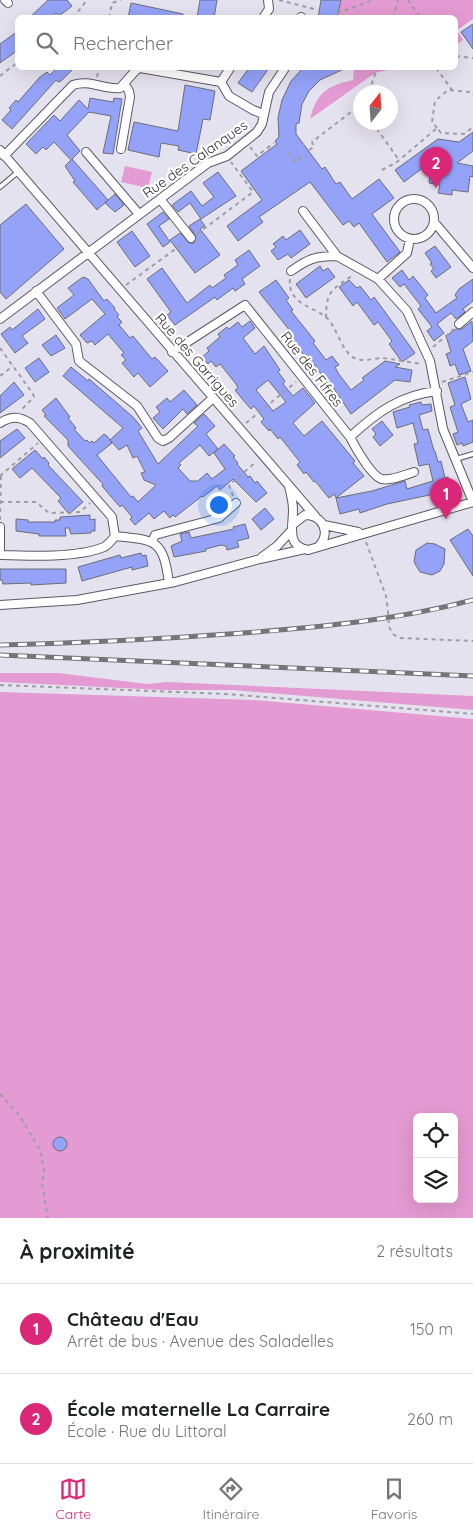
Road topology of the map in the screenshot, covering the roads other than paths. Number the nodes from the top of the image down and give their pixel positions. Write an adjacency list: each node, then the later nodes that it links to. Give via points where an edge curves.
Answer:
1 (268, 0): 2 (street, via 269,9)
2 (265, 15)
3 (136, 70): 8 (street)
4 (152, 70): 7 (street)
5 (229, 70): 7 (street)
6 (284, 70): 9 (street, Rue des Calanques, via 269,92)
7 (221, 82): 9 (street, via 230,96)
8 (125, 85): 10 (street, via 130,97); 12 (street, via 113,89 82,82 73,85)
9 (263, 114): 15 (street, Rue des Calanques, via 257,132 245,142 227,156 208,163)
10 (121, 149)
11 (86, 152): 17 (street, Rue des Calanques)
12 (2, 153): 13 (street, Rue des Garrigues)
13 (18, 172): 14 (lane); 21 (street, Rue des Garrigues)
14 (0, 187)
15 (160, 199): 17 (street, Rue des Calanques); 19 (street)
16 (303, 211): 22 (street)
17 (140, 214): 21 (street, Rue des Calanques)
18 (434, 222): 20 (street, via 423,237); 20 (street, via 431,209 426,204 414,199 401,203 394,214 395,227); 23 (street)
19 (191, 238)
20 (410, 239): 25 (street, via 407,254)
21 (87, 252): 26 (street, Rue des Calanques); 30 (street, Rue des Garrigues)
22 (337, 256): 24 (street, via 307,259); 25 (street)
23 (473, 268)
24 (291, 271)
25 (378, 279): 31 (street, via 407,311 427,351)
26 (36, 291): 28 (street, Rue des Calanques); 32 (street, via 76,344 79,361 137,406 158,438 163,441 169,438)
27 (473, 312): 29 (street)
28 (0, 319)
29 (459, 324)
30 (172, 352): 32 (street, Rue des Garrigues); 34 (street, Rue des Fifres, via 245,305)
31 (436, 387): 34 (street, via 387,406); 36 (street, via 444,429)
32 (213, 398): 38 (street, Rue des Garrigues)
33 (0, 423): 46 (street, via 12,417 30,423 112,517)
34 (350, 437): 37 (street, Rue des Fifres, via 378,478 384,480)
35 (473, 454): 36 (lane)
36 (456, 459): 39 (street)
37 (414, 472)
38 (289, 484): 41 (street, Rue des Garrigues); 44 (street, via 293,508)
39 (473, 502): 45 (street)
40 (236, 503): 47 (street, via 219,518 154,535)
41 (316, 517): 42 (street); 44 (street, via 305,515 295,520)
42 (324, 525): 45 (street); 48 (street, via 325,536)
43 (0, 527): 50 (street)
44 (291, 528): 49 (street, via 293,541); 51 (street, via 277,546)
45 (363, 532): 48 (street)
46 (115, 536): 47 (street); 50 (street, via 106,546 93,550 32,556)
47 (152, 542): 52 (street, via 161,549)
48 (318, 546): 49 (street)
49 (305, 549): 51 (street)
50 (0, 555)
51 (260, 559): 52 (street)
52 (169, 583): 53 (street, via 77,600)
53 (0, 605)

